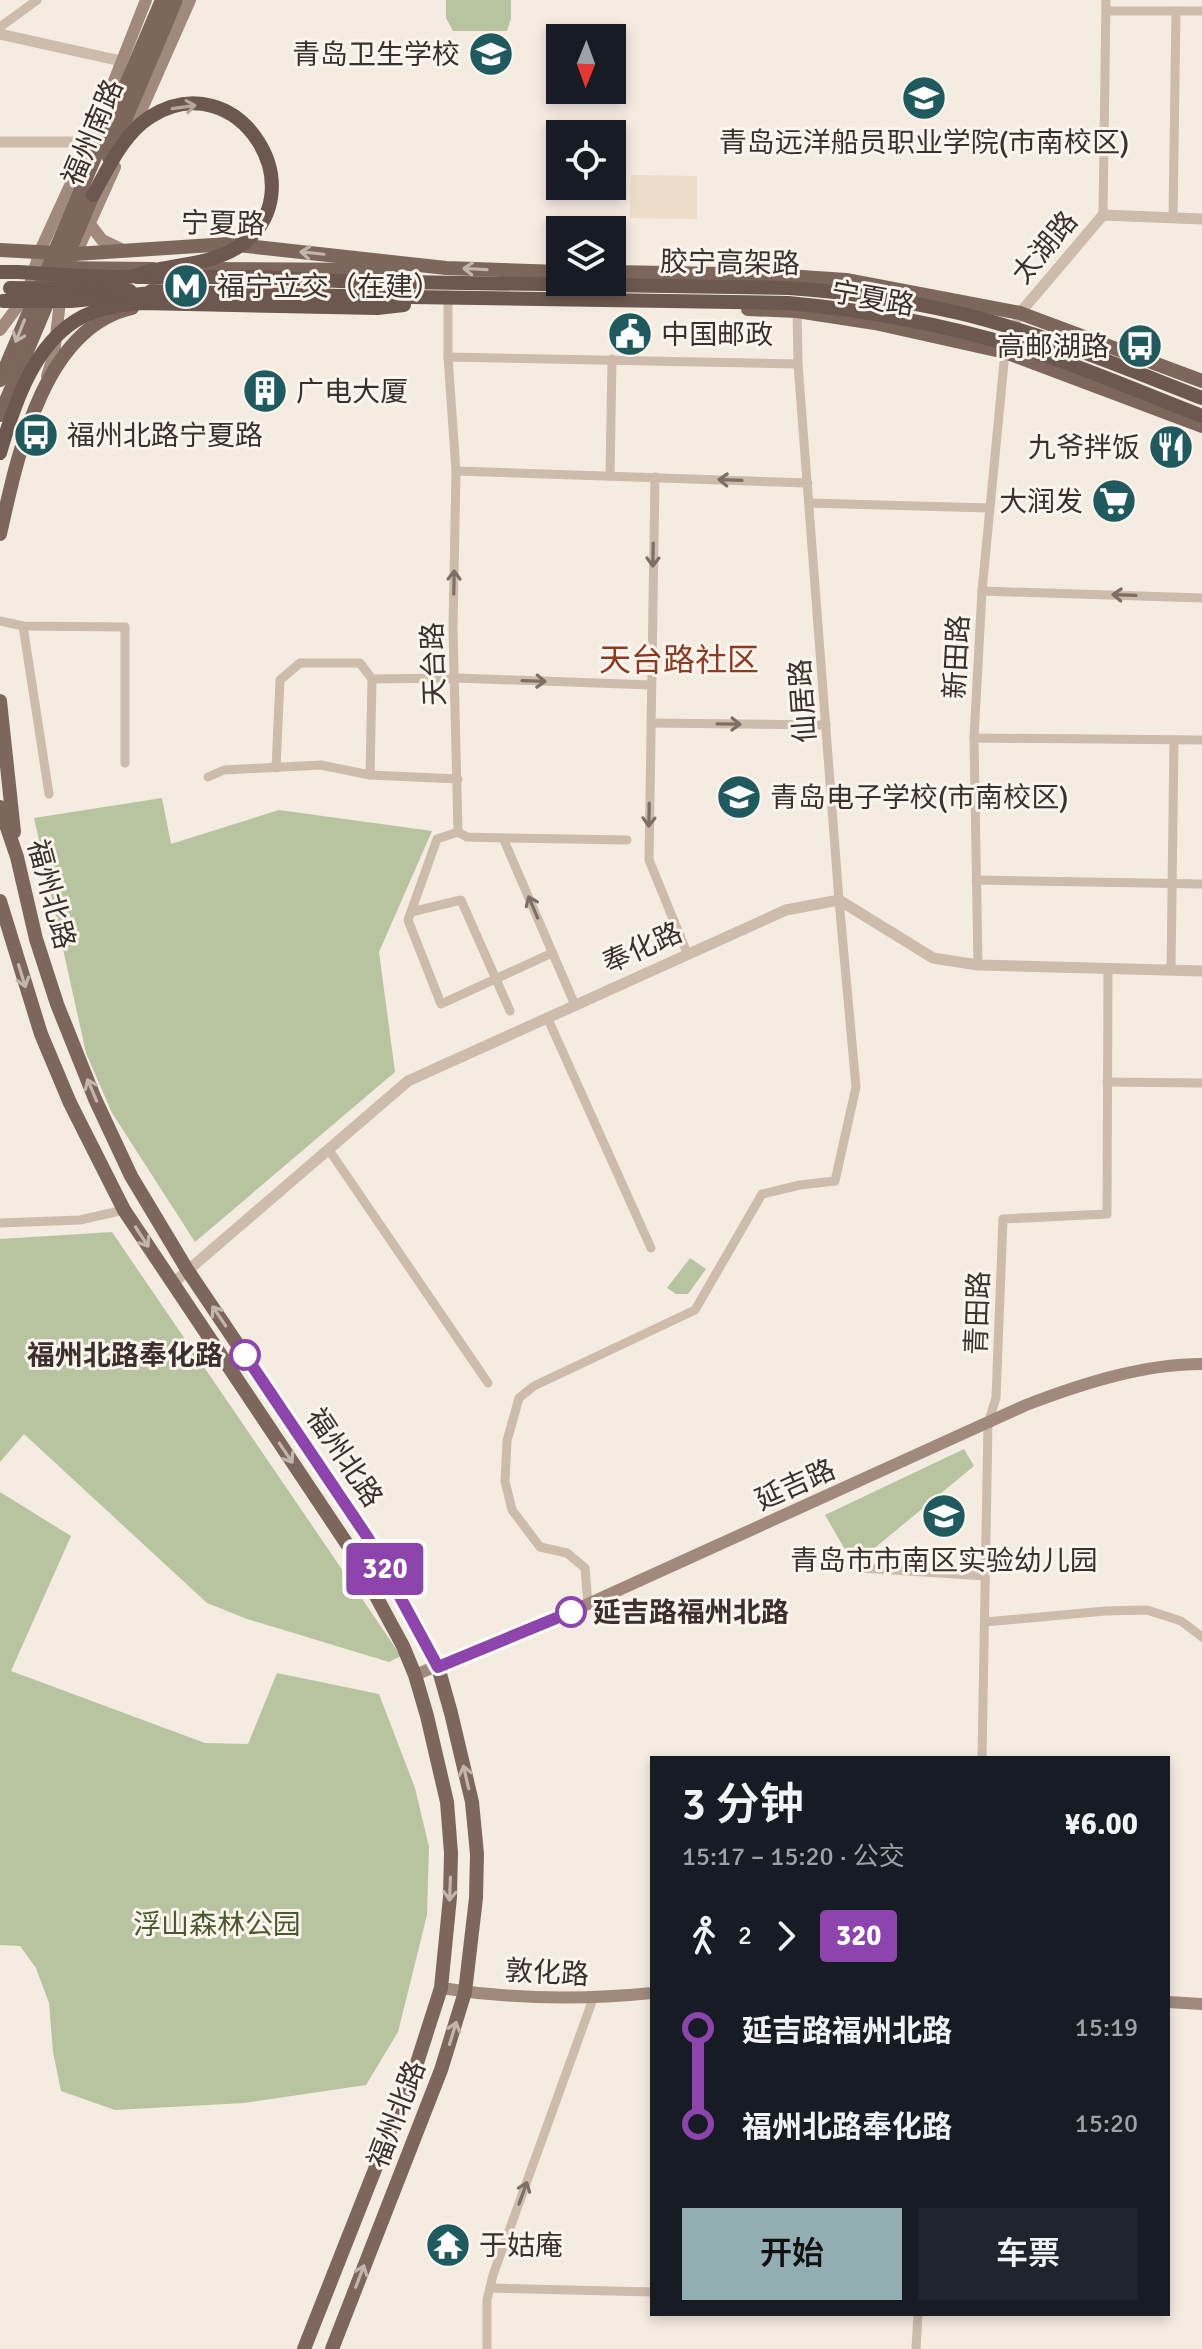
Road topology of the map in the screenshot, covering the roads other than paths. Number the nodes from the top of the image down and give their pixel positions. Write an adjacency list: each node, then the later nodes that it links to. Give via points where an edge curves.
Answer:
1 (37, 0): 9 (street)
2 (146, 0): 11 (main road)
3 (162, 0): 30 (main road, 福州南路, bridge)
4 (176, 0): 14 (main road, 福州南路, bridge)
5 (190, 0): 18 (main road)
6 (1106, 5): 7 (street); 15 (street)
7 (1176, 11): 8 (street); 16 (street)
8 (1202, 11)
9 (0, 27)
10 (0, 34): 11 (street)
11 (121, 61): 13 (main road)
12 (0, 142): 13 (street)
13 (90, 142): 20 (main road)
14 (93, 195): 28 (highway, one-way to 28, bridge, via 135,130 173,108 217,108 245,124 264,148 271,175 269,201 246,240 203,261); 30 (main road, 福州南路, bridge)
15 (1103, 215): 16 (street, 太湖路); 37 (street, 太湖路)
16 (1173, 218): 17 (street, 太湖路)
17 (1202, 219)
18 (89, 223): 21 (main road, via 102,240); 22 (main road)
19 (0, 250): 20 (main road, 宁夏路)
20 (40, 251): 22 (main road, 宁夏路); 23 (main road)
21 (126, 251): 22 (main road, 宁夏路); 24 (main road, 宁夏路, one-way to 21, via 228,244)
22 (73, 261): 23 (main road, 宁夏路); 24 (main road, 宁夏路); 30 (main road)
23 (34, 268): 25 (main road, 宁夏路); 31 (main road)
24 (446, 268): 26 (main road, 宁夏路, one-way to 24); 35 (street, 天台路)
25 (0, 270): 28 (highway, 胶宁高架路, bridge)
26 (546, 272)
27 (626, 272): 29 (main road, 宁夏路)
28 (130, 277): 46 (highway, 胶宁高架路, bridge, via 824,290 916,304 1009,327)
29 (796, 277): 36 (street, 仙居路); 37 (main road, 宁夏路, via 846,280)
30 (52, 287): 31 (main road); 33 (main road); 43 (main road, one-way to 43, bridge); 45 (main road, via 54,354); 48 (main road, bridge)
31 (27, 294): 32 (main road); 38 (main road)
32 (1, 296): 34 (highway, 胶宁高架路, bridge, via 71,301 162,292)
33 (183, 297): 35 (main road, 宁夏路); 45 (main road, via 105,319 82,336)
34 (465, 298): 49 (highway, 胶宁高架路, bridge, via 788,303 883,314 1026,350); 52 (highway, bridge, via 377,308 142,303 90,313 60,333 34,366)
35 (448, 302): 36 (main road, 宁夏路); 40 (street, 天台路)
36 (797, 311): 39 (main road, 宁夏路); 42 (street, 仙居路)
37 (1020, 313): 39 (street, 新田路); 44 (main road, 宁夏路)
38 (0, 330)
39 (1005, 352): 50 (main road, 宁夏路); 58 (street, 新田路)
40 (448, 357): 41 (street); 53 (street, 天台路)
41 (612, 359): 42 (street); 54 (street)
42 (798, 364): 56 (street, 仙居路)
43 (0, 380)
44 (1202, 381)
45 (42, 391): 51 (main road)
46 (1202, 398)
47 (0, 407): 51 (main road, via 25,418)
48 (0, 415)
49 (1202, 416)
50 (1202, 426)
51 (23, 439): 59 (main road)
52 (0, 453)
53 (456, 471): 54 (street); 64 (street, 天台路, one-way to 53)
54 (610, 476): 55 (street)
55 (655, 477): 56 (street, one-way to 55); 66 (street, one-way to 66)
56 (808, 483): 57 (street, 仙居路)
57 (810, 503): 58 (street); 69 (street, 仙居路)
58 (989, 508): 60 (street, 新田路)
59 (0, 534)
60 (982, 591): 61 (street, one-way to 60); 70 (street, 新田路)
61 (1202, 598)
62 (0, 621): 63 (street)
63 (23, 626): 74 (street, via 125,627); 79 (street)
64 (456, 678): 65 (street); 66 (street, one-way to 66); 78 (street, 天台路)
65 (372, 679): 75 (street, via 360,663 300,663 280,680); 76 (street)
66 (651, 685): 68 (street)
67 (0, 701): 80 (main road)
68 (651, 723): 69 (street, one-way to 69); 91 (street, one-way to 91, via 649,860)
69 (826, 725): 87 (street, 仙居路)
70 (974, 738): 71 (street); 84 (street, 新田路)
71 (1174, 740): 72 (street); 85 (street)
72 (1202, 740)
73 (0, 759): 80 (main road)
74 (125, 763)
75 (276, 768): 76 (street, via 321,765); 77 (street, via 224,770)
76 (370, 775): 78 (street)
77 (208, 777)
78 (458, 779): 81 (street, 天台路)
79 (49, 794)
80 (6, 810): 106 (main road, 福州北路, one-way to 80, via 131,1176 95,1099 48,978)
81 (458, 832): 82 (street); 89 (street, via 437,839)
82 (503, 838): 83 (street); 90 (street, one-way to 82)
83 (627, 840)
84 (976, 880): 85 (street); 92 (street, 新田路)
85 (1172, 883): 86 (street); 94 (street)
86 (1202, 884)
87 (839, 900): 91 (street, 奉化路, via 786,910); 92 (street, via 933,958); 113 (street, 仙居路, via 856,1087 835,1181 762,1194 695,1310 534,1386 519,1398 507,1441 505,1481 512,1510 540,1547 567,1553 585,1568)
88 (0, 901): 103 (main road, 福州北路, one-way to 103, via 41,1034)
89 (411, 912): 96 (street, via 461,900); 96 (street, via 408,920 441,1004)
90 (552, 953): 96 (street); 97 (street)
91 (687, 953): 97 (street, 奉化路)
92 (978, 965): 93 (street)
93 (1108, 968): 94 (street); 100 (street, 青田路)
94 (1171, 970): 95 (street)
95 (1202, 971)
96 (496, 979): 98 (street)
97 (575, 1005): 99 (street, 奉化路)
98 (510, 1011)
99 (547, 1017): 102 (street, 奉化路, via 408,1081); 105 (street)
100 (1107, 1082): 101 (street); 110 (street, 青田路, via 1107,1214 1003,1219 996,1398)
101 (1202, 1083)
102 (329, 1150): 106 (street, 奉化路); 109 (street)
103 (124, 1210): 104 (street, via 80,1220); 107 (main road, 福州北路, one-way to 107)
104 (0, 1223)
105 (651, 1248)
106 (188, 1271): 107 (street, 奉化路); 116 (main road, 福州北路, one-way to 106, via 368,1538)
107 (172, 1284): 117 (main road, 福州北路, one-way to 117, via 351,1550)
108 (1202, 1364): 110 (main road, 延吉路, via 1151,1369 1066,1389)
109 (488, 1383)
110 (988, 1423): 112 (street, 青田路); 113 (main road, 延吉路)
111 (862, 1568): 112 (street)
112 (985, 1576): 114 (street, 青田路)
113 (588, 1604): 116 (main road, 延吉路)
114 (985, 1622): 115 (street, via 1147,1610 1181,1621); 118 (street, 青田路)
115 (1202, 1637)
116 (438, 1667): 117 (main road, 延吉路); 120 (main road, 福州北路, one-way to 116, via 477,1854 472,1802)
117 (415, 1675): 119 (main road, 福州北路, one-way to 119, via 447,1802 450,1897)
118 (982, 1756)
119 (441, 1988): 120 (main road, 敦化路); 128 (main road, 福州北路, via 417,2063)
120 (465, 1992): 122 (main road, 敦化路); 129 (main road, 福州北路, one-way to 120, via 441,2070)
121 (650, 1993): 122 (main road, 敦化路)
122 (593, 1999): 125 (street, one-way to 122)
123 (1170, 2002): 124 (main road)
124 (1202, 2004)
125 (490, 2288): 126 (street); 130 (street)
126 (650, 2292)
127 (918, 2316): 131 (street)
128 (304, 2349)
129 (332, 2349)
130 (487, 2349)
131 (916, 2349)

